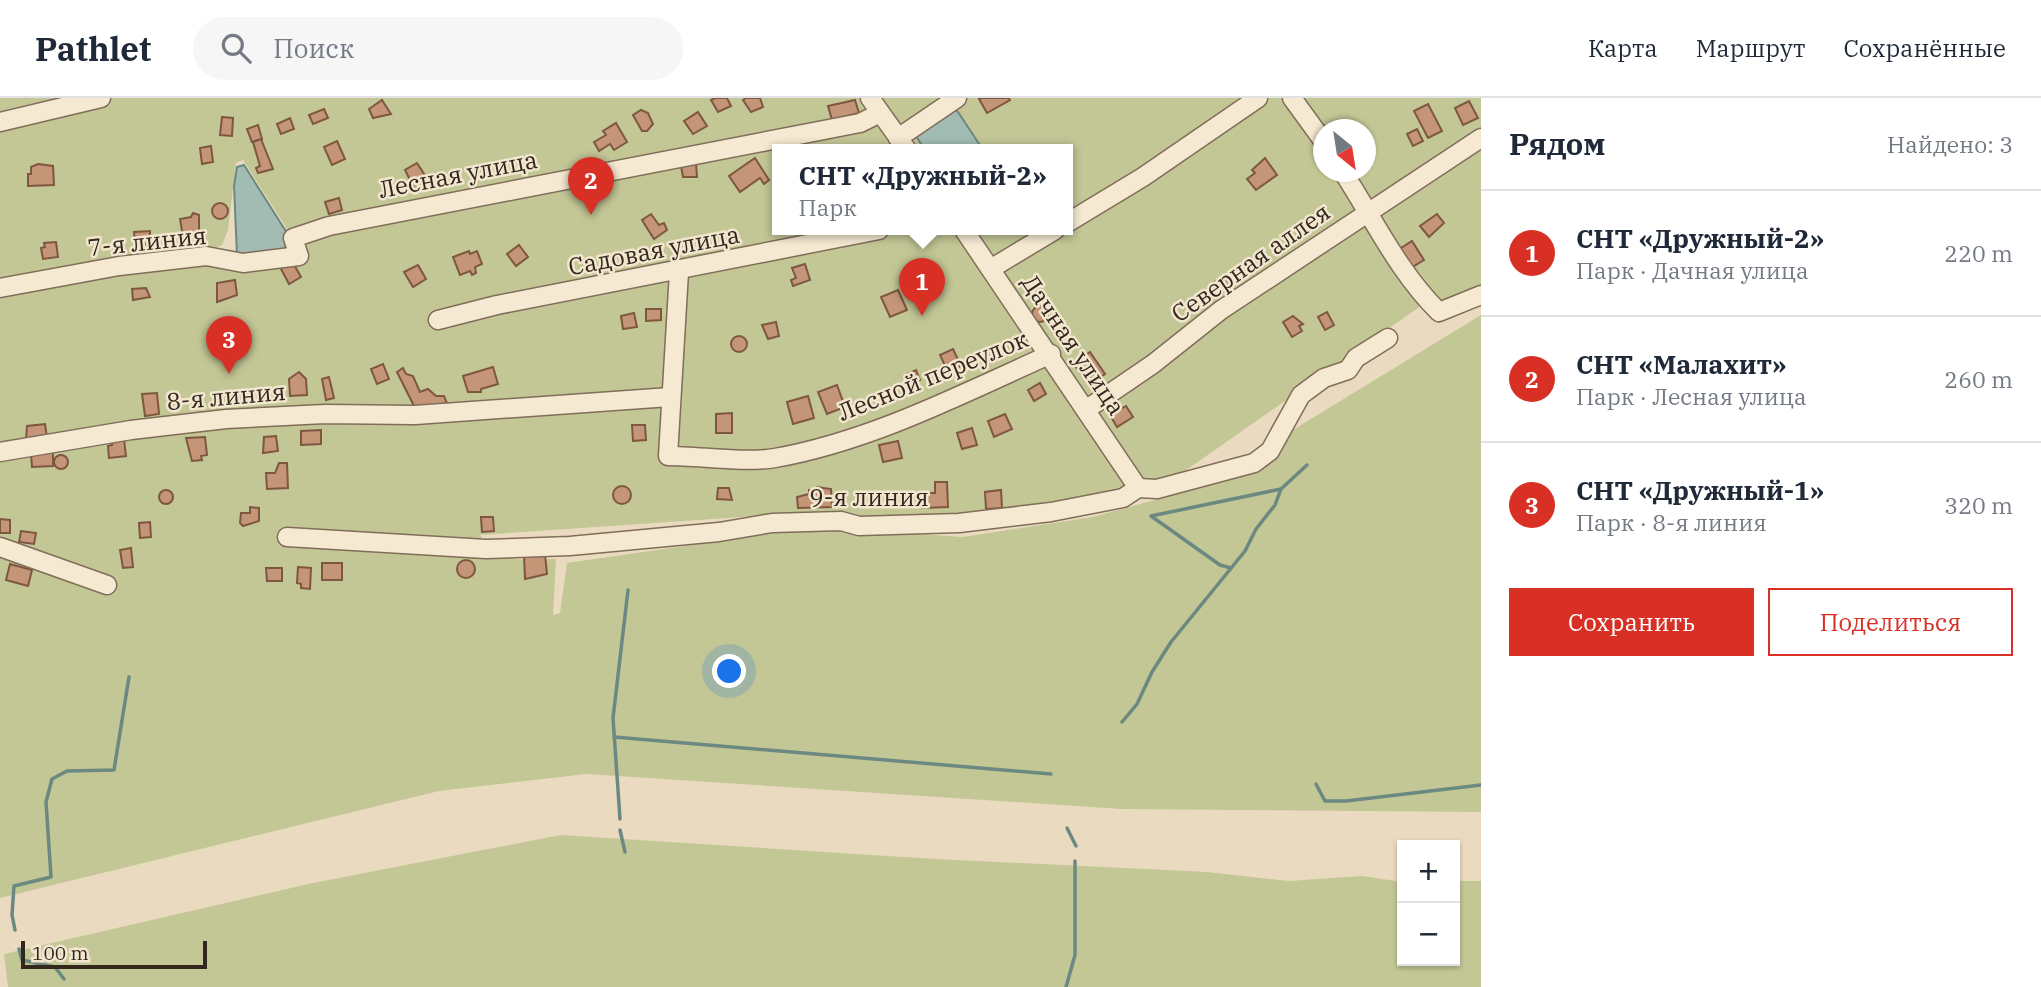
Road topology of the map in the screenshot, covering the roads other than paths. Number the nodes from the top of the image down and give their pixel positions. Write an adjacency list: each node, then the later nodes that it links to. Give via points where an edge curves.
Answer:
1 (101, 98): 7 (street)
2 (870, 98): 6 (street)
3 (957, 98): 10 (street)
4 (1258, 98): 13 (street)
5 (1292, 98): 8 (street)
6 (880, 113): 10 (street); 17 (street, Лесная улица, via 860,123 328,226 293,238)
7 (0, 122)
8 (1313, 127)
9 (1481, 138): 12 (street, Северная аллея)
10 (903, 144)
11 (1349, 182): 12 (street)
12 (1368, 212): 21 (street, via 1439,312); 26 (street, Северная аллея, via 1221,310)
13 (1073, 219)
14 (856, 235): 19 (street, Садовая улица)
15 (968, 235): 18 (street, Дачная улица)
16 (1047, 235): 18 (street)
17 (299, 256): 20 (street, 7-я линия, via 243,264 206,256)
18 (992, 268): 24 (street, Дачная улица)
19 (679, 272): 22 (street, Садовая улица); 25 (street)
20 (0, 288)
21 (1481, 295)
22 (438, 320)
23 (1388, 338): 28 (street, 9-я линия, via 1356,358 1348,370 1324,378 1301,395 1270,451 1254,463 1157,489)
24 (1051, 355): 25 (street, Лесной переулок, via 852,438 773,458 668,456); 26 (street, Дачная улица)
25 (670, 397): 27 (street, 8-я линия, via 457,412 226,419)
26 (1087, 409): 28 (street, Дачная улица)
27 (0, 452)
28 (1138, 488): 29 (street, 9-я линия, via 1123,498 992,520 859,526 841,521 772,523 570,547 486,548)
29 (287, 537)
30 (0, 547): 31 (street)
31 (107, 585)

